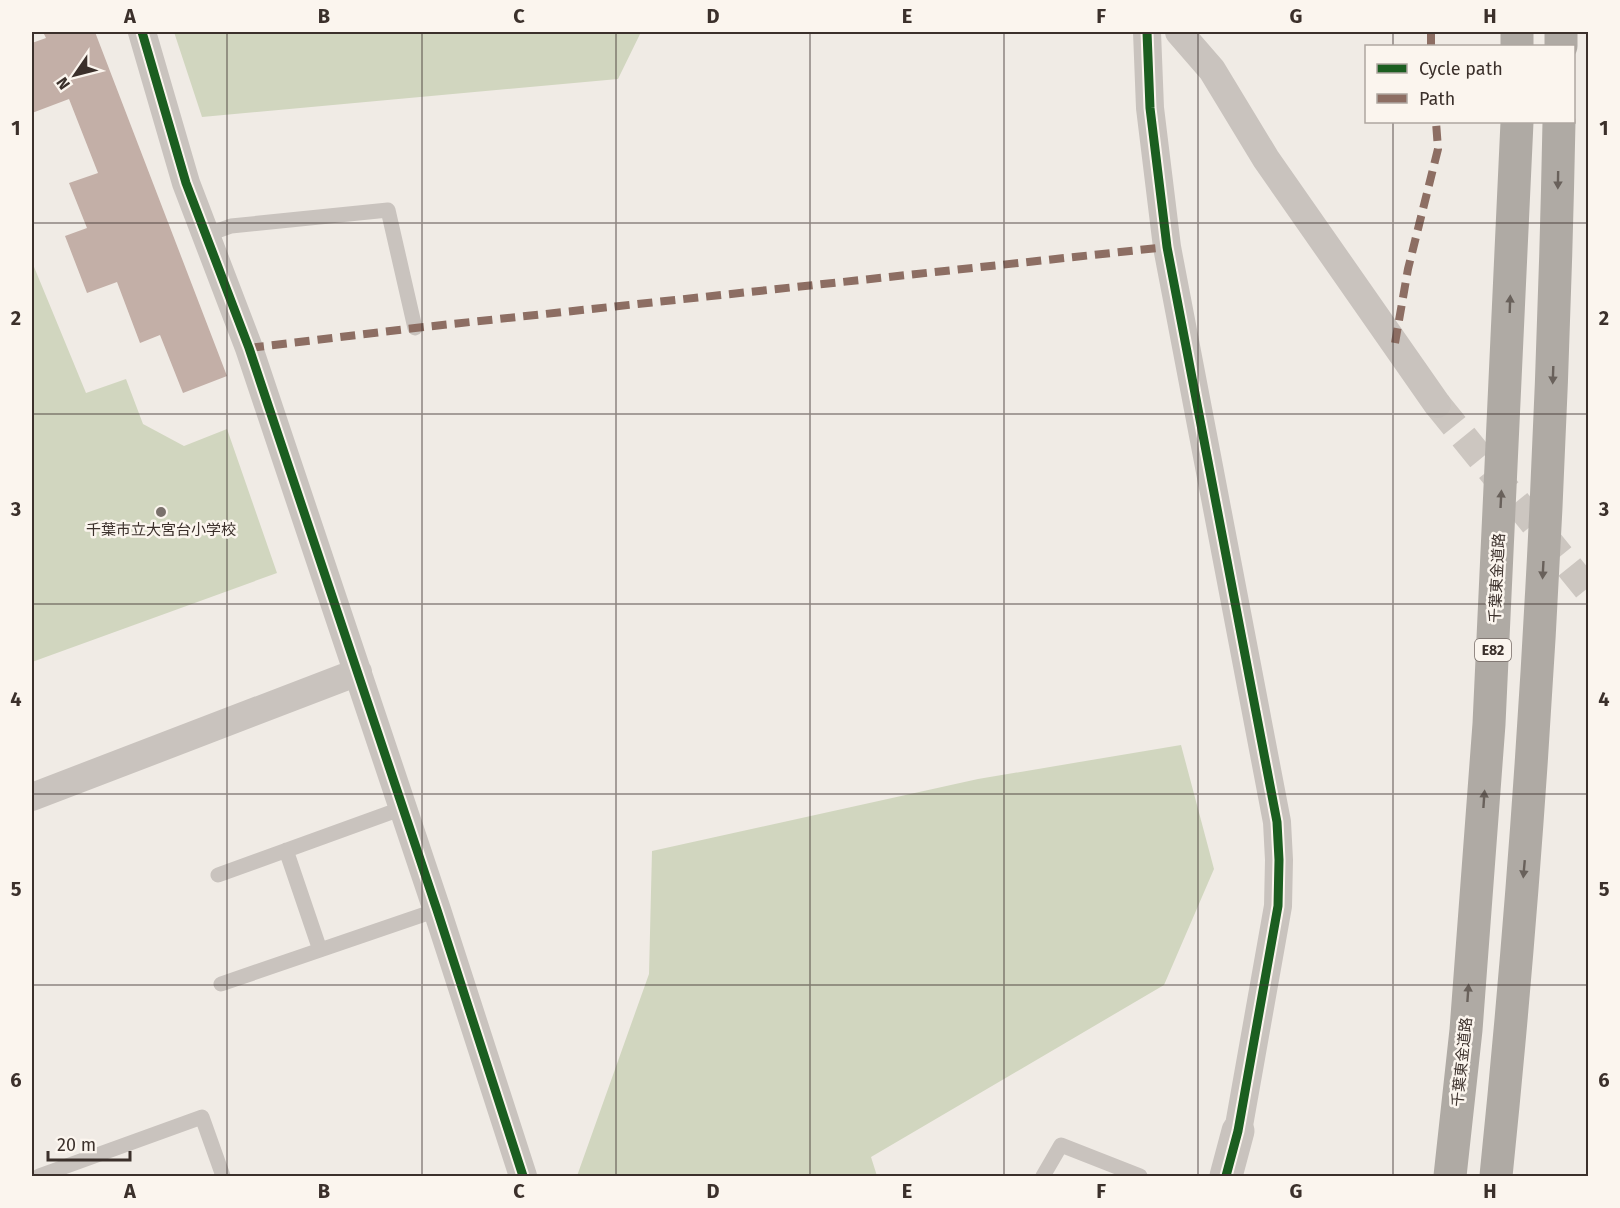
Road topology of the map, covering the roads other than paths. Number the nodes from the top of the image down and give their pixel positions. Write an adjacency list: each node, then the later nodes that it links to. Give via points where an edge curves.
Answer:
1 (142, 32): 6 (street, via 186,183)
2 (1147, 32): 17 (street, via 1150,108 1167,247 1277,822 1278,906)
3 (1179, 32): 8 (street, via 1212,70 1266,159)
4 (1516, 123): 24 (highway, 千葉東金道路 / E82, one-way to 4, via 1466,1030 1490,724)
5 (1559, 123): 25 (highway, one-way to 25, via 1556,311 1538,655 1524,868)
6 (206, 235): 7 (lane, via 231,226 388,210); 9 (street, via 249,348)
7 (415, 328)
8 (1437, 404)
9 (358, 672): 10 (street); 11 (street)
10 (32, 797)
11 (403, 808): 12 (lane); 14 (street)
12 (286, 850): 13 (lane); 15 (lane)
13 (218, 875)
14 (437, 910): 15 (lane); 20 (street)
15 (320, 950): 16 (lane)
16 (221, 984)
17 (1238, 1131): 23 (street)
18 (39, 1176): 19 (lane, via 202,1117)
19 (223, 1176)
20 (523, 1176)
21 (1042, 1176): 22 (lane, via 1061,1145)
22 (1140, 1176)
23 (1226, 1176)
24 (1450, 1176)
25 (1496, 1176)

